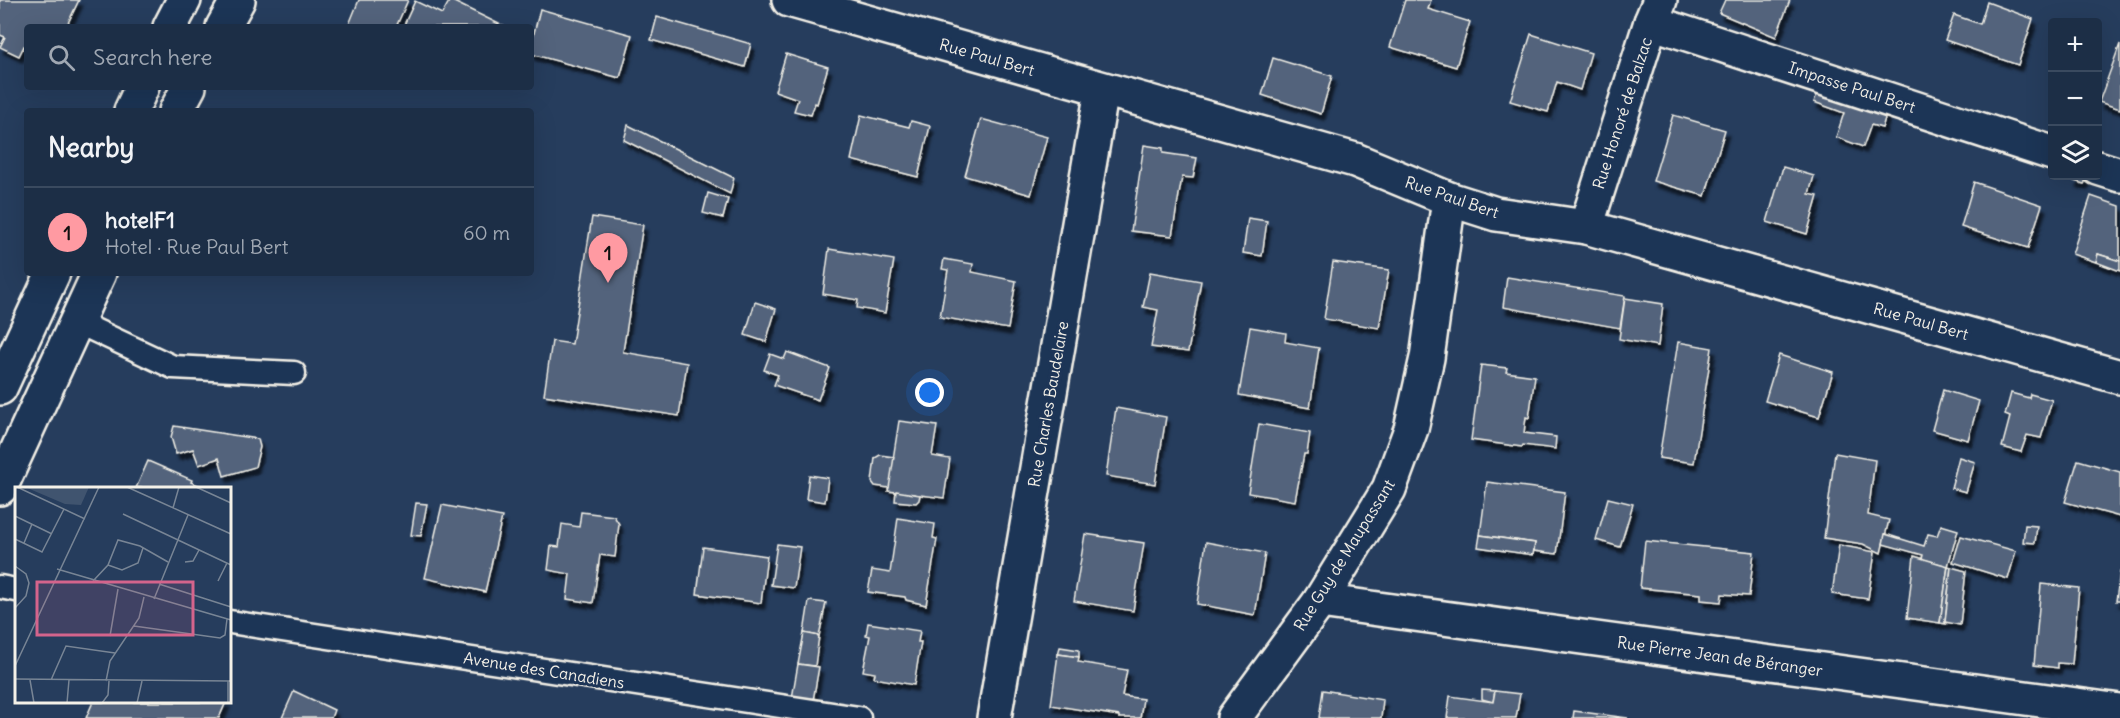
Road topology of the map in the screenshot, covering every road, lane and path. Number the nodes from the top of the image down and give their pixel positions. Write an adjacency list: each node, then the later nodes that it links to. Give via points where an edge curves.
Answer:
1 (184, 0): 5 (street)
2 (238, 0): 6 (street)
3 (789, 0): 9 (street, Rue Paul Bert)
4 (1656, 11): 12 (street, Impasse Paul Bert); 16 (street, Rue Honoré de Balzac)
5 (172, 24)
6 (225, 24)
7 (140, 90): 10 (street)
8 (187, 90): 11 (street)
9 (1102, 90): 15 (street, Rue Paul Bert, via 1355,160); 30 (street, Rue Charles Baudelaire)
10 (132, 108)
11 (178, 108)
12 (2048, 152)
13 (2102, 170): 14 (street)
14 (2120, 175)
15 (1449, 199): 16 (street, Rue Paul Bert, via 1496,214); 26 (street, Rue Guy de Maupassant, via 1427,358 1412,429 1389,489)
16 (1586, 227): 21 (street, Rue Paul Bert)
17 (53, 276): 22 (street)
18 (98, 276): 19 (street)
19 (77, 322): 20 (lane, via 173,367); 23 (street)
20 (294, 373)
21 (2120, 377)
22 (0, 388)
23 (0, 488)
24 (0, 587): 25 (lane)
25 (15, 590)
26 (1320, 601): 28 (street, Rue Pierre Jean de Béranger); 31 (street, Rue Guy de Maupassant)
27 (231, 622): 29 (lane, Avenue des Canadiens)
28 (2120, 711)
29 (859, 718)
30 (994, 718)
31 (1234, 718)

